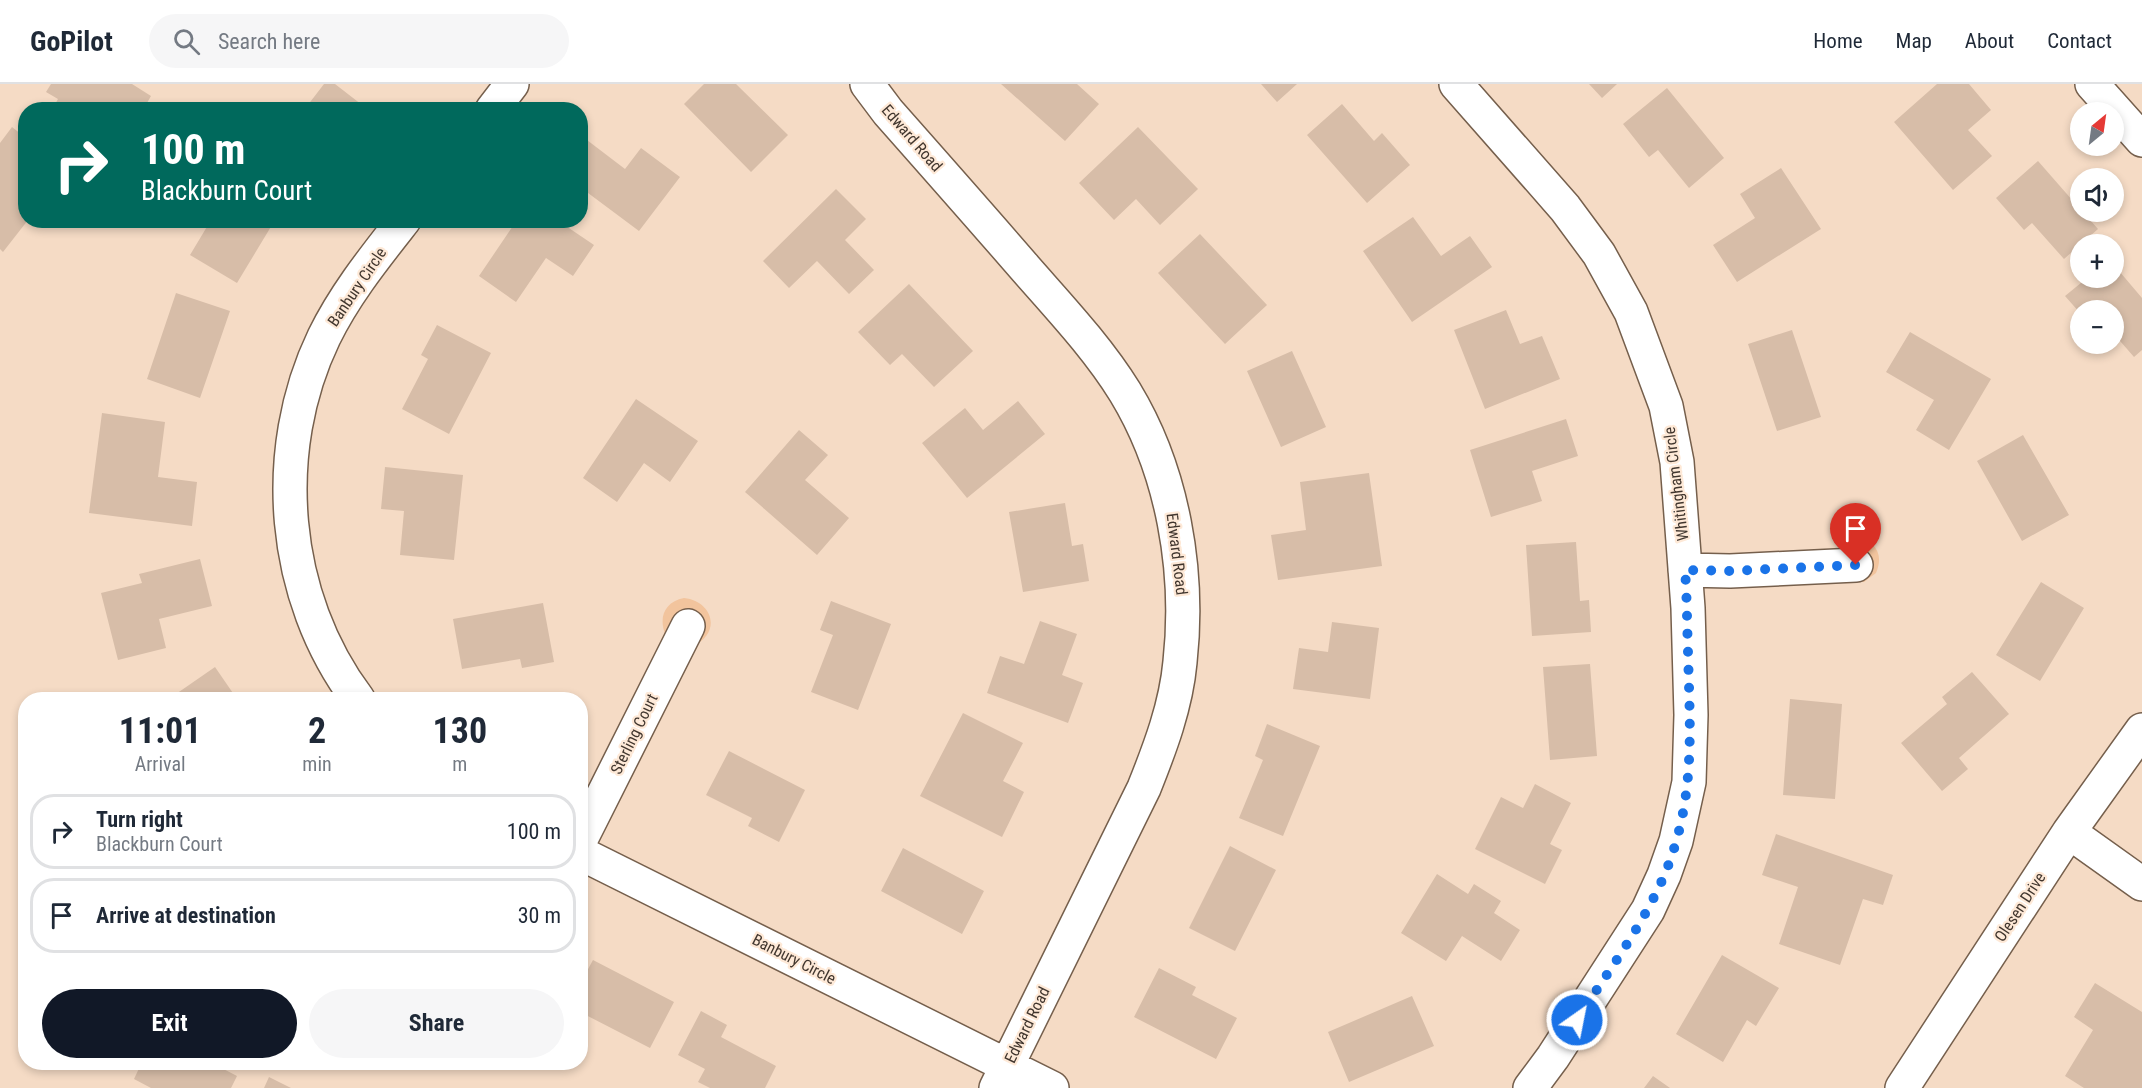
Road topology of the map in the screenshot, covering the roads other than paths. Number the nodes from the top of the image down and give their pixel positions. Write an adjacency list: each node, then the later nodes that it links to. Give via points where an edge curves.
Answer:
1 (512, 84): 5 (street)
2 (867, 84): 17 (street, Edward Road, via 1086,336 1125,392 1154,454 1178,543 1183,602 1180,663 1157,757)
3 (1456, 84): 9 (street, Whitingham Circle, via 1565,208 1599,254 1631,312 1666,406 1677,462)
4 (2092, 84): 6 (street)
5 (498, 102)
6 (2142, 140)
7 (398, 228): 11 (street, Banbury Circle, via 343,302 324,336 298,410 291,454 290,514 304,590 327,650)
8 (1856, 565): 9 (street)
9 (1685, 570): 19 (street, Whitingham Circle, via 1691,726 1689,782 1676,841 1648,910)
10 (688, 626): 13 (street, Sterling Court)
11 (354, 692)
12 (2142, 730): 14 (street, Olesen Drive)
13 (588, 826)
14 (2069, 832): 16 (street); 20 (street, Olesen Drive)
15 (588, 857): 17 (street, Banbury Circle)
16 (2142, 884)
17 (1001, 1077): 18 (street)
18 (1052, 1088)
19 (1530, 1088)
20 (1902, 1088)

